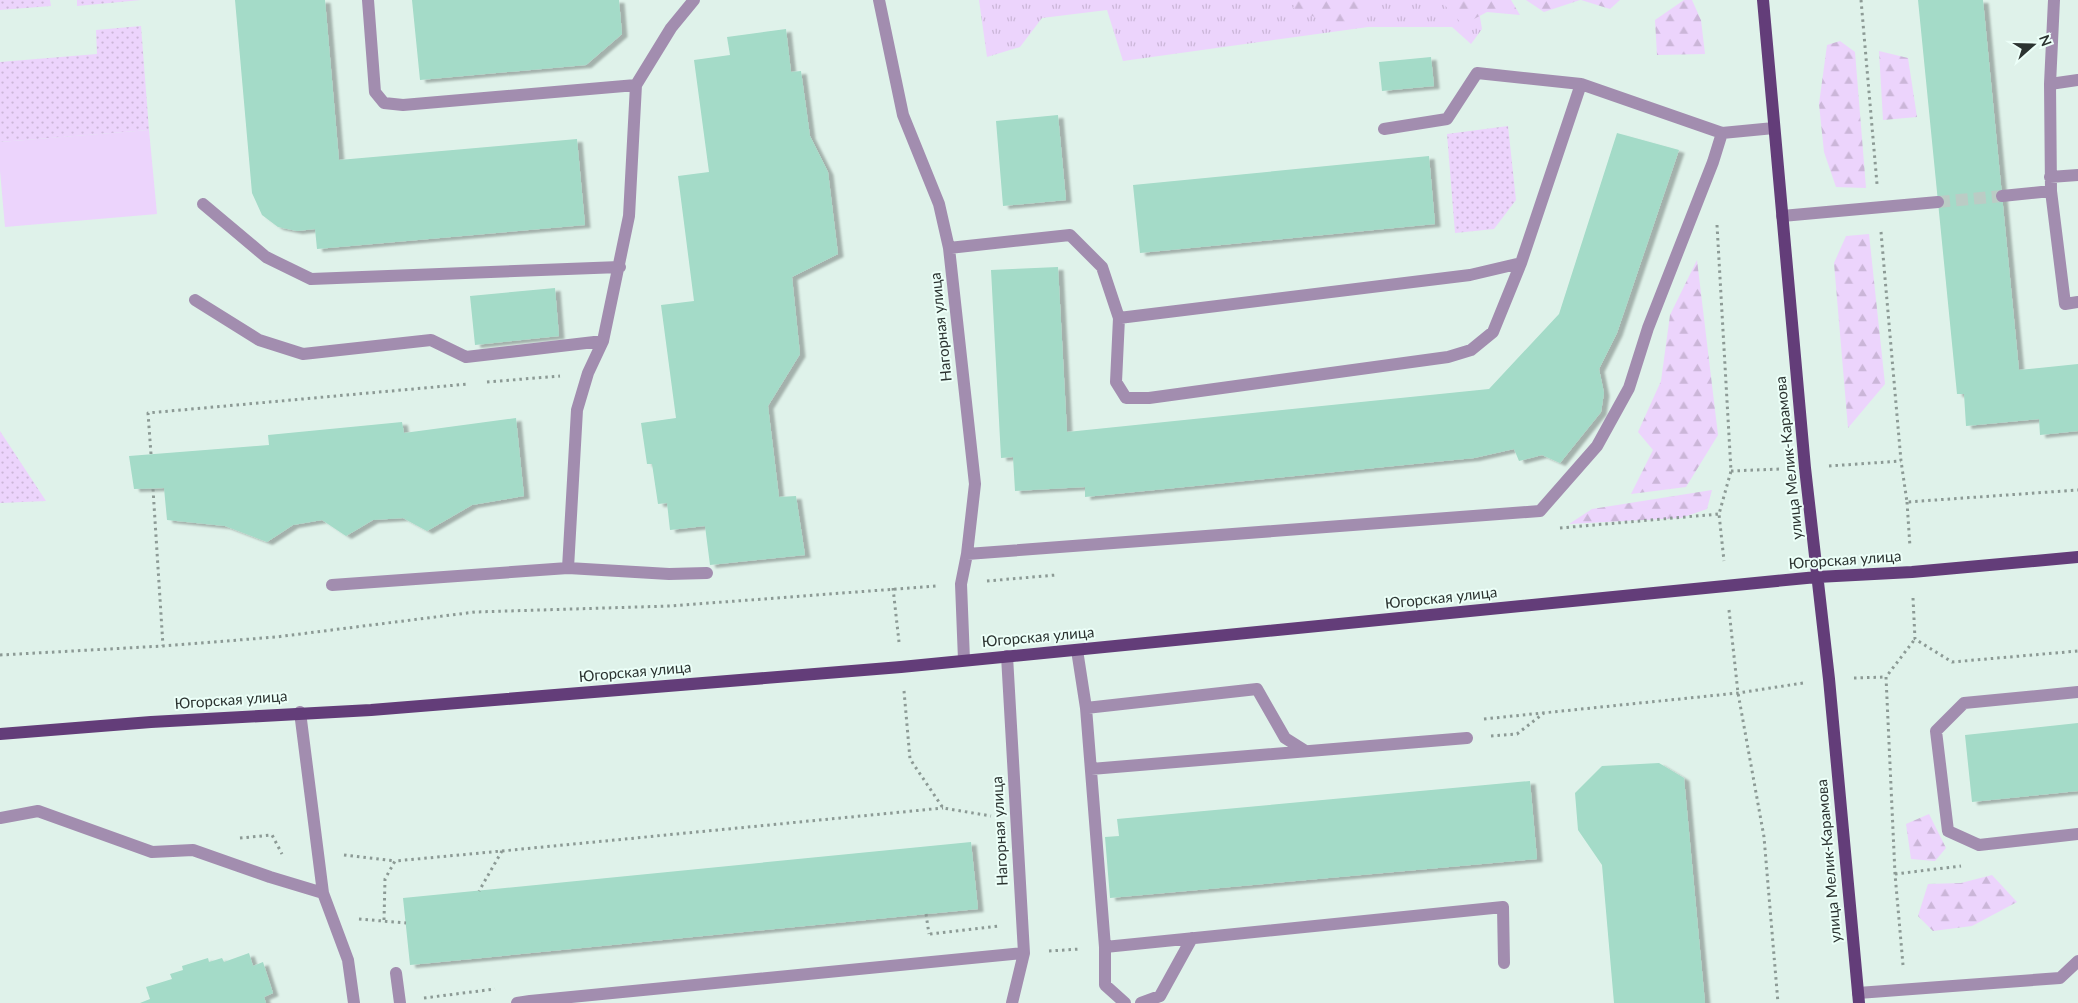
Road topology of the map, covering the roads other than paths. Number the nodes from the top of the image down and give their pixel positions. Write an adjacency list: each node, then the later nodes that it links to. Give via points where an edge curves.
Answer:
1 (368, 0): 9 (street, via 375,92 384,103)
2 (694, 0): 9 (street, via 671,28)
3 (879, 0): 20 (street, Нагорная улица, via 902,115 939,204)
4 (1763, 0): 10 (main road, улица Мелик-Карамова)
5 (2054, 0): 8 (street)
6 (2078, 80): 8 (street)
7 (1581, 84): 11 (street, via 1477,73 1447,119); 12 (street); 21 (street)
8 (2050, 84): 14 (street)
9 (636, 85): 22 (street, via 630,216)
10 (1774, 128): 12 (street); 19 (main road, улица Мелик-Карамова)
11 (1384, 129)
12 (1722, 133): 27 (street, via 1648,328 1629,388 1597,446 1540,511)
13 (2078, 175): 14 (street)
14 (2050, 178): 15 (street)
15 (2051, 191): 16 (street); 24 (street, via 2064,304)
16 (2002, 196)
17 (1938, 202): 19 (street)
18 (204, 204): 22 (street, via 266,257 310,279)
19 (1782, 216): 31 (main road, улица Мелик-Карамова)
20 (949, 248): 25 (street, via 1070,235 1102,267); 27 (street, Нагорная улица, via 975,484)
21 (1521, 263): 25 (street, via 1470,275); 25 (street, via 1493,332 1471,350 1448,358 1149,398 1126,398 1116,382)
22 (620, 267): 26 (street)
23 (196, 300): 26 (street, via 259,340 303,354 431,340 466,357)
24 (2078, 302)
25 (1119, 318)
26 (603, 340): 29 (street, via 588,373 577,410)
27 (967, 554): 35 (street, Нагорная улица, via 961,584)
28 (2078, 557): 31 (main road, Югорская улица)
29 (568, 568): 30 (street); 32 (street)
30 (707, 573)
31 (1817, 578): 33 (main road, Югорская улица); 52 (main road, улица Мелик-Карамова)
32 (332, 585)
33 (1077, 650): 34 (main road, Югорская улица); 37 (street)
34 (1007, 656): 35 (main road, Югорская улица); 48 (street, Нагорная улица)
35 (964, 660): 38 (main road, Югорская улица, via 372,710)
36 (2078, 692): 44 (street, via 1964,703 1936,731 1948,831 1979,846)
37 (1086, 708): 41 (street, via 1257,689 1285,738); 42 (street)
38 (300, 712): 39 (main road, Югорская улица); 45 (street)
39 (0, 734)
40 (1467, 738): 41 (street)
41 (1304, 750): 42 (street)
42 (1091, 769): 47 (street)
43 (0, 818): 45 (street, via 38,811 152,852 193,850)
44 (2078, 834)
45 (323, 893): 54 (street, via 348,960)
46 (1192, 938): 47 (street); 50 (street, via 1502,907); 59 (street, via 1160,996)
47 (1105, 947): 58 (street, via 1105,985)
48 (1024, 953): 53 (street); 57 (street, Нагорная улица)
49 (2078, 961): 52 (street, via 2060,978 1905,990)
50 (1504, 963)
51 (396, 973): 55 (street)
52 (1858, 998)
53 (530, 1002): 56 (street)
54 (354, 1003)
55 (400, 1003)
56 (516, 1003)
57 (1012, 1003)
58 (1126, 1003)
59 (1141, 1003)

